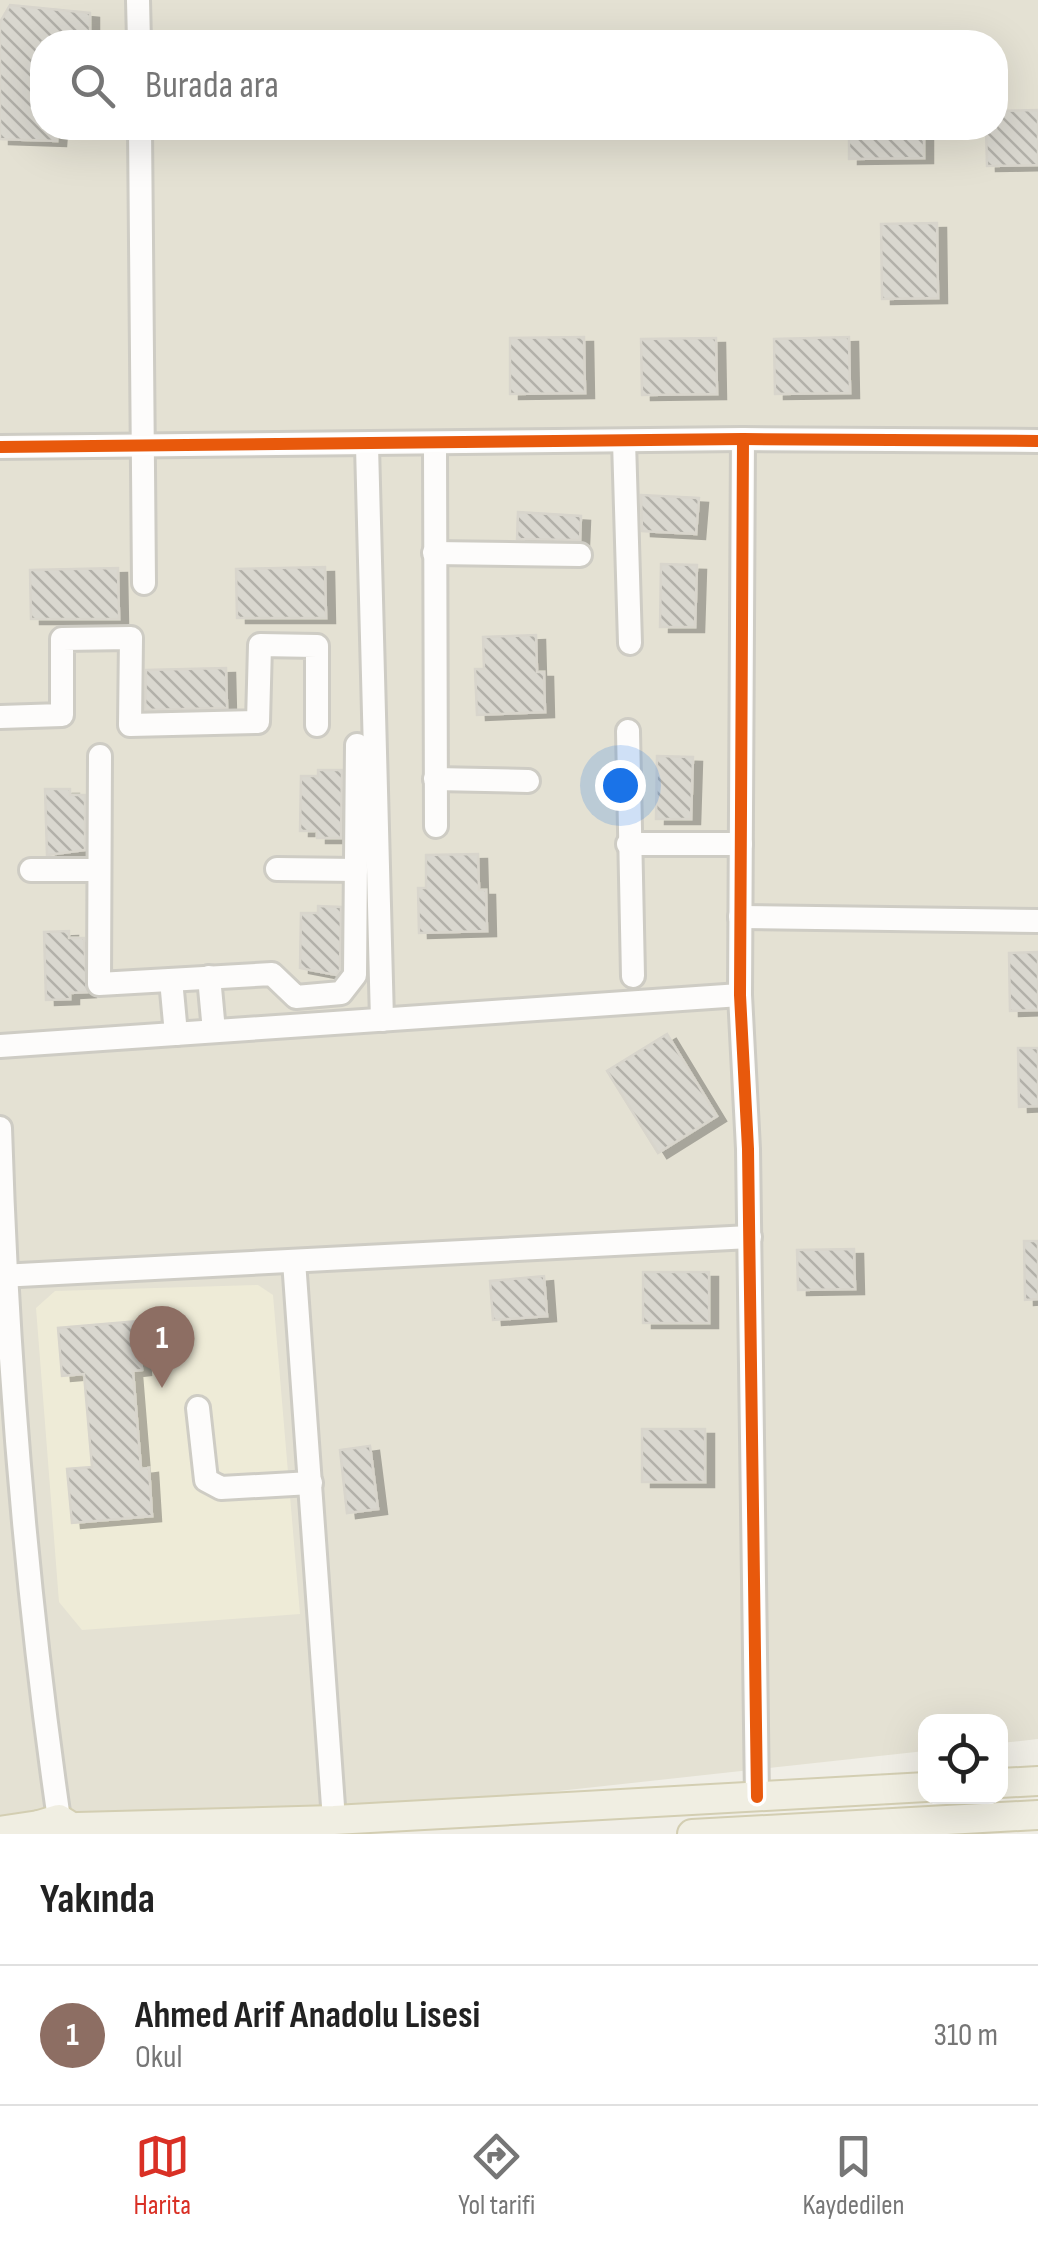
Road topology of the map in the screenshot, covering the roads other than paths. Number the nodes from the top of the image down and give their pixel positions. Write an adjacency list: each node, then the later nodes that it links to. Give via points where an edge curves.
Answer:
1 (138, 0): 2 (street)
2 (139, 30)
3 (140, 140): 8 (street)
4 (743, 438): 5 (street); 6 (street); 24 (street)
5 (624, 441): 7 (street); 14 (street)
6 (1038, 441)
7 (434, 444): 9 (street); 11 (street)
8 (145, 445): 9 (street); 10 (street); 13 (street)
9 (367, 446): 35 (street)
10 (0, 447)
11 (434, 553): 12 (street); 20 (street)
12 (580, 555)
13 (144, 583)
14 (630, 643)
15 (0, 717): 16 (street, via 62,715 62,639 130,638 130,725 258,722 260,645 317,646)
16 (318, 725)
17 (628, 731): 23 (street)
18 (357, 745): 28 (street)
19 (100, 756): 27 (street)
20 (435, 778): 21 (street); 22 (street)
21 (528, 781)
22 (436, 826)
23 (628, 844): 24 (street); 31 (street)
24 (741, 844): 29 (street)
25 (277, 869): 28 (street)
26 (31, 870): 27 (street)
27 (99, 870): 33 (street, via 98,984)
28 (356, 870): 32 (street, via 356,975 341,993 296,996 272,974)
29 (740, 917): 30 (street); 34 (street)
30 (1038, 921)
31 (633, 976)
32 (209, 977): 33 (street); 36 (street)
33 (172, 980): 37 (street)
34 (740, 995): 35 (street); 40 (street)
35 (382, 1020): 36 (street)
36 (214, 1032): 37 (street)
37 (176, 1034): 38 (street)
38 (0, 1046)
39 (0, 1128): 42 (street)
40 (750, 1237): 41 (street); 48 (street)
41 (294, 1260): 42 (street); 44 (street)
42 (2, 1276): 51 (street)
43 (198, 1408): 44 (street, via 206,1480 221,1488)
44 (311, 1483): 50 (street)
45 (1038, 1781): 46 (main road)
46 (1008, 1783)
47 (918, 1787): 48 (main road)
48 (757, 1797): 50 (main road)
49 (1038, 1814): 53 (main road)
50 (334, 1820): 51 (main road)
51 (58, 1828): 52 (main road)
52 (0, 1832)
53 (692, 1834)

